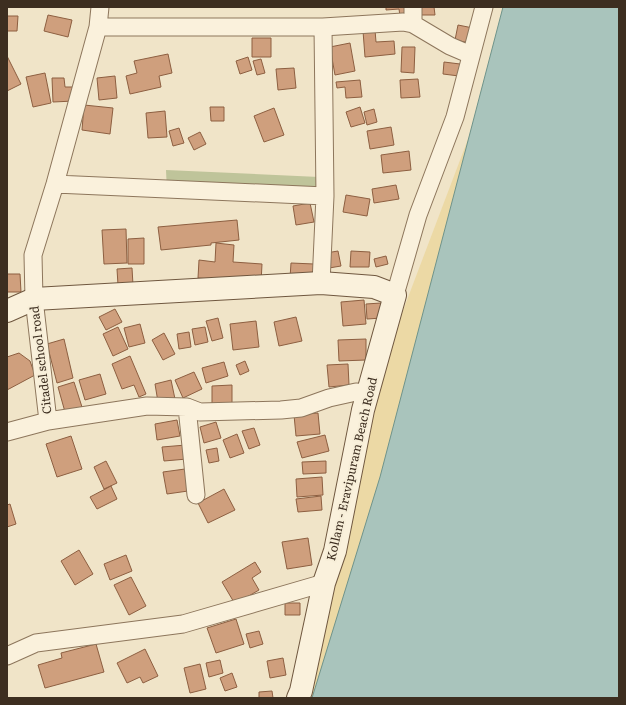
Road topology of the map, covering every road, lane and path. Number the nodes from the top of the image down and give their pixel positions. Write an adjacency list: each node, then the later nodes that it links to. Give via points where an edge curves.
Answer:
1 (100, 7): 5 (street, Citadel school road)
2 (413, 7): 4 (street)
3 (484, 7): 7 (street)
4 (412, 24): 6 (street, via 403,22); 7 (street)
5 (98, 27): 6 (street); 8 (street, Citadel school road)
6 (323, 27): 9 (street)
7 (471, 55): 11 (street, via 454,116 418,215)
8 (55, 184): 9 (street); 12 (street, Citadel school road, via 33,255)
9 (326, 196): 10 (street)
10 (321, 283): 11 (main road, via 374,287); 12 (main road)
11 (395, 295): 14 (main road, Kollam - Eravipuram Beach Road)
12 (34, 299): 13 (main road); 16 (street, Citadel school road)
13 (7, 311)
14 (368, 393): 15 (street, via 356,392 301,408 281,410 200,412); 19 (main road, Kollam - Eravipuram Beach Road, via 335,551)
15 (187, 407): 16 (street, via 147,406); 18 (street)
16 (48, 421): 17 (street)
17 (7, 432)
18 (196, 495)
19 (324, 583): 20 (street, via 183,624 36,643); 21 (main road, Kollam - Eravipuram Beach Road)
20 (7, 656)
21 (298, 698)

